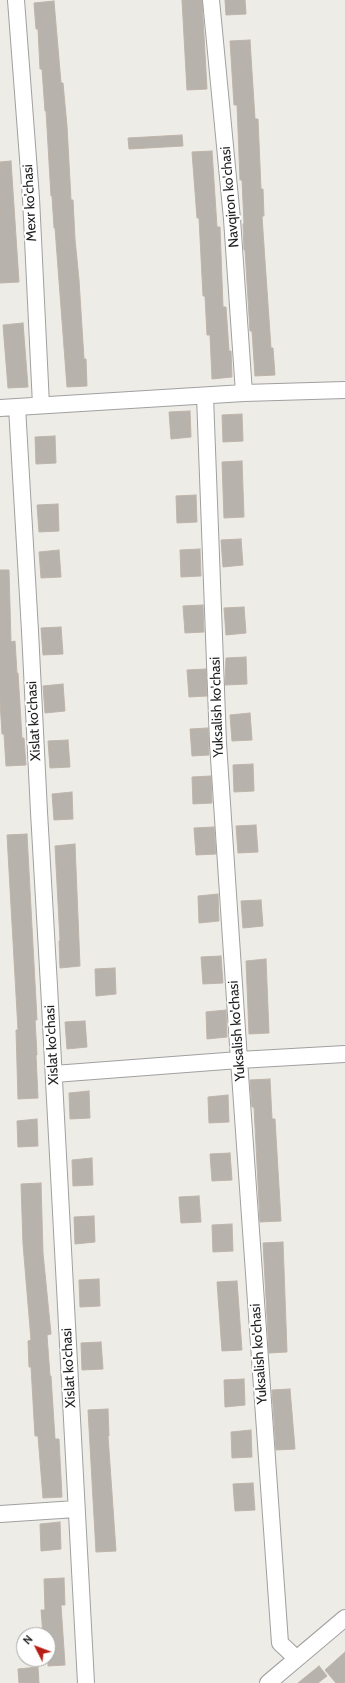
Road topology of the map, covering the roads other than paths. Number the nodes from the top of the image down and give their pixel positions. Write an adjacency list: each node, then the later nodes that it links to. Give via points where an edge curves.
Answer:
1 (16, 0): 6 (street, Mexr ko'chasi)
2 (211, 0): 4 (street, Navqiron ko'chasi, via 232,219)
3 (345, 390): 4 (street)
4 (244, 393): 5 (street)
5 (205, 396): 6 (street); 10 (street, Yuksalish ko'chasi, via 218,743)
6 (41, 405): 7 (street)
7 (17, 407): 8 (street); 11 (street, Xislat ko'chasi)
8 (0, 408)
9 (345, 1054): 10 (street)
10 (239, 1060): 11 (street); 15 (street, Yuksalish ko'chasi, via 280,1643)
11 (54, 1074): 12 (street, Xislat ko'chasi)
12 (76, 1509): 13 (street); 16 (street, Xislat ko'chasi)
13 (0, 1514)
14 (345, 1618): 15 (street)
15 (296, 1658): 17 (street)
16 (86, 1683)
17 (268, 1683)

